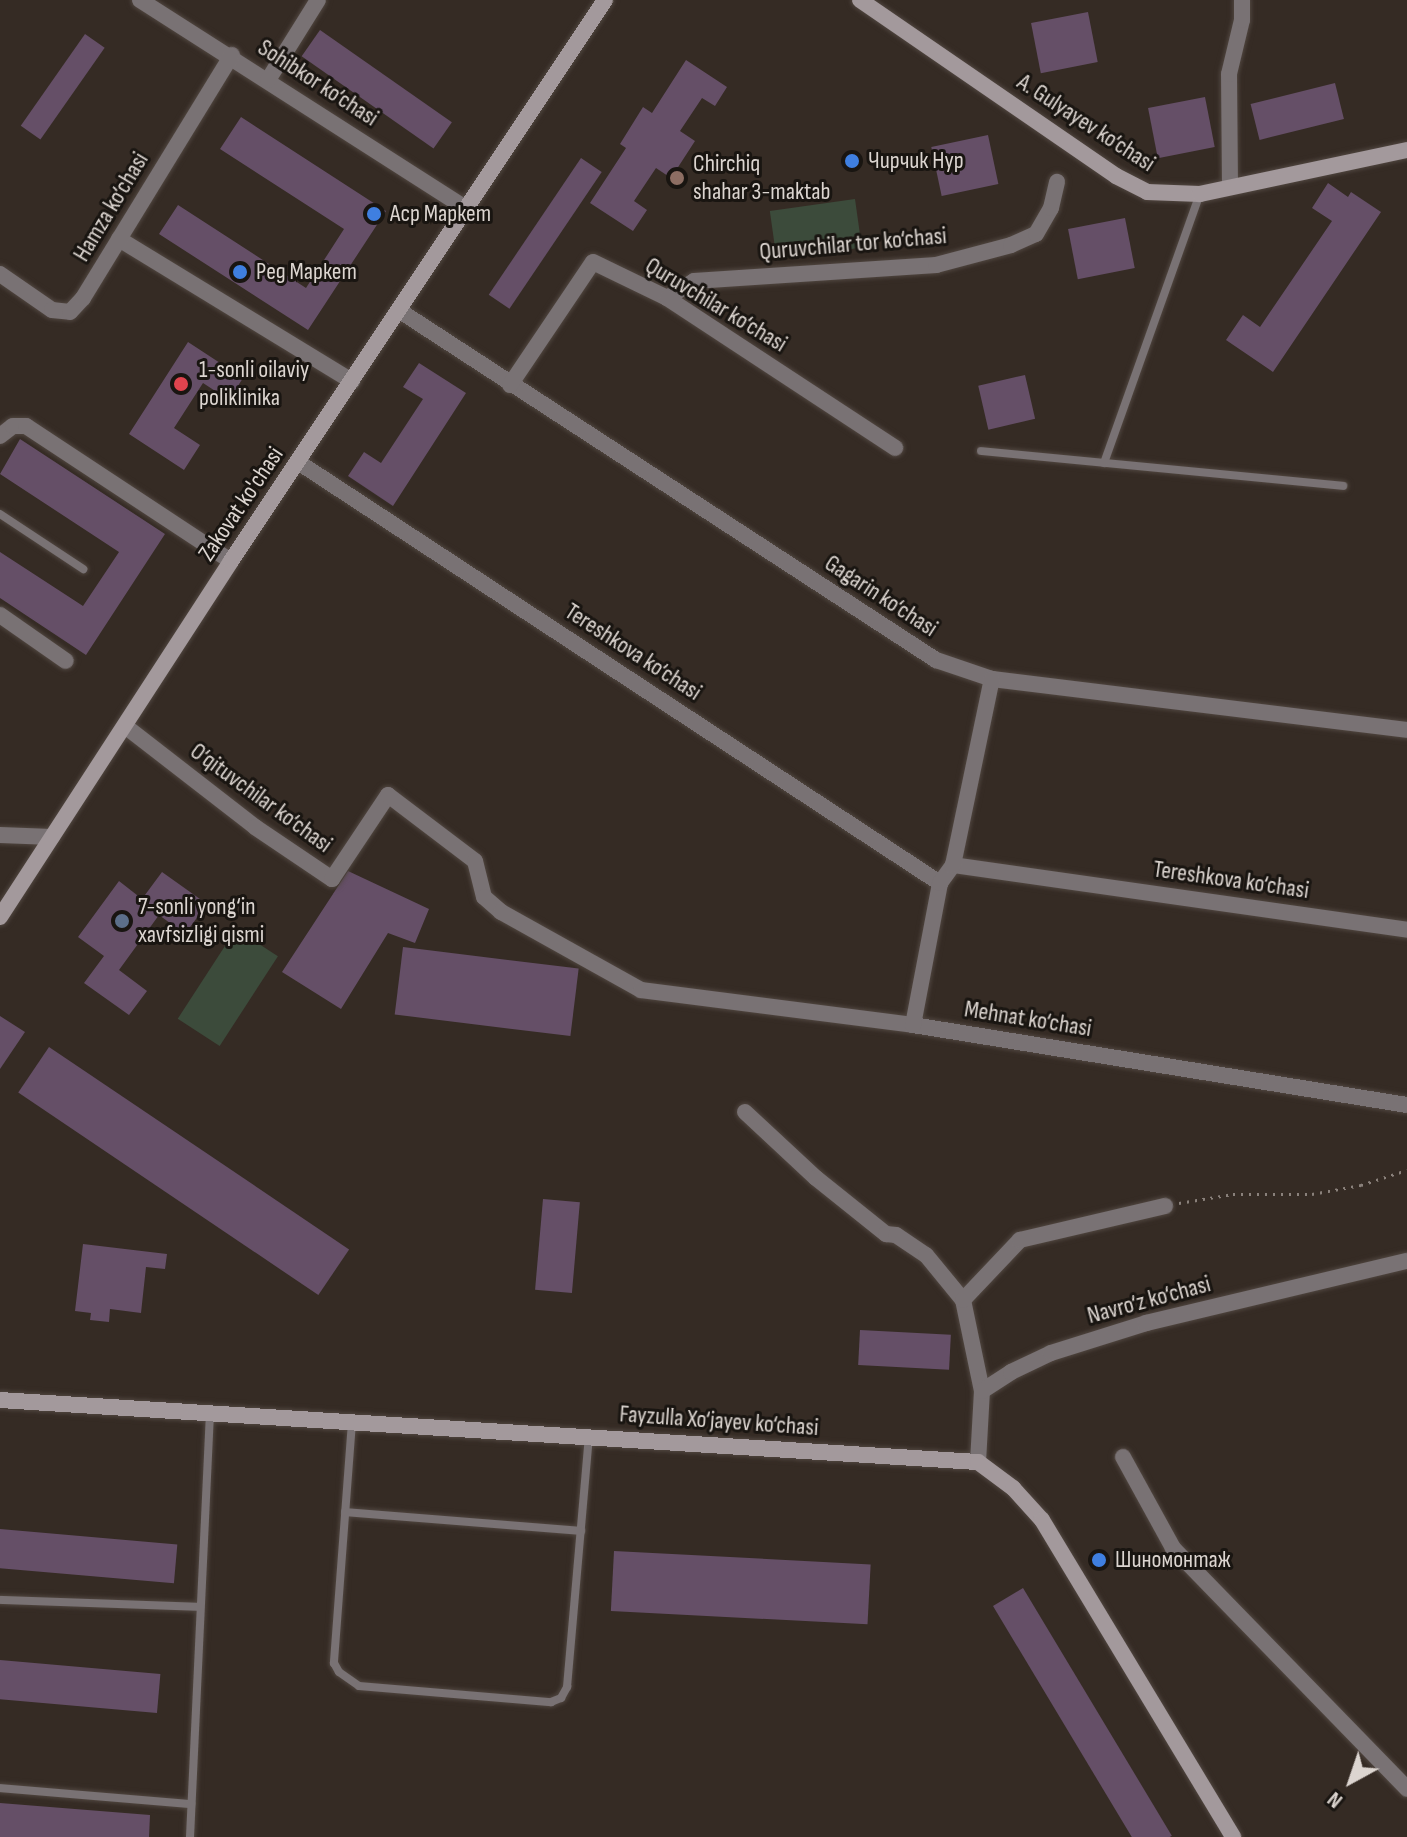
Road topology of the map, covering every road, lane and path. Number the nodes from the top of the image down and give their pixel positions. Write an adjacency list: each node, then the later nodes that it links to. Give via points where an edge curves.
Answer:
1 (140, 0): 6 (street, Sohibkor ko‘chasi)
2 (318, 0): 7 (street)
3 (605, 0): 12 (main road, Zakovat ko'chasi)
4 (860, 0): 11 (main road, A. Gulyayev ko‘chasi, via 1116,176 1147,192)
5 (1242, 0): 10 (street, via 1229,74)
6 (232, 55): 7 (street, Sohibkor ko‘chasi); 13 (street, Hamza ko‘chasi)
7 (268, 80): 12 (street, Sohibkor ko‘chasi)
8 (1407, 150): 10 (main road, A. Gulyayev ko‘chasi)
9 (1057, 182): 15 (street, Quruvchilar tor ko‘chasi, via 1051,208 1036,234 1011,245 936,265 694,281)
10 (1230, 187): 11 (main road, A. Gulyayev ko‘chasi)
11 (1200, 194): 23 (lane)
12 (468, 210): 16 (main road, Zakovat ko'chasi)
13 (119, 239): 14 (street, Hamza ko‘chasi, via 70,312 52,310); 17 (street)
14 (0, 274)
15 (667, 298): 18 (street, Quruvchilar ko‘chasi, via 593,262); 20 (street, Quruvchilar ko‘chasi)
16 (400, 311): 17 (main road, Zakovat ko'chasi); 18 (street, Gagarin ko‘chasi)
17 (352, 381): 22 (main road, Zakovat ko'chasi)
18 (510, 385): 30 (street, Gagarin ko‘chasi, via 936,660)
19 (0, 436): 26 (street, via 13,426 26,426)
20 (895, 448)
21 (981, 451): 23 (lane)
22 (298, 462): 26 (main road, Zakovat ko'chasi); 36 (street, Tereshkova ko‘chasi)
23 (1104, 463): 24 (lane)
24 (1343, 486)
25 (0, 514): 27 (lane)
26 (231, 561): 31 (main road, Zakovat ko'chasi)
27 (83, 569)
28 (0, 615): 29 (street)
29 (66, 661)
30 (992, 679): 32 (street, Gagarin ko‘chasi); 35 (street)
31 (125, 726): 34 (main road, Zakovat ko'chasi); 39 (street, O‘qituvchilar ko‘chasi, via 332,879 388,795 475,861 484,897 501,912)
32 (1407, 730)
33 (0, 835): 34 (street)
34 (52, 837): 37 (main road, Zakovat ko'chasi)
35 (953, 865): 36 (street); 38 (street, Tereshkova ko‘chasi)
36 (940, 883): 40 (street)
37 (0, 917)
38 (1407, 930)
39 (641, 990): 40 (street, Mehnat ko‘chasi)
40 (913, 1025): 41 (street, Mehnat ko‘chasi)
41 (1407, 1105)
42 (745, 1112): 46 (street, via 886,1234 926,1255)
43 (1407, 1170): 44 (path, via 1312,1194 1233,1194)
44 (1165, 1206): 46 (street, via 1020,1240)
45 (1407, 1261): 47 (street, Navro‘z ko‘chasi, via 1146,1323 1051,1353)
46 (963, 1300): 47 (street)
47 (982, 1391): 53 (street)
48 (0, 1400): 49 (main road, Fayzulla Xo‘jayev ko‘chasi)
49 (210, 1414): 50 (main road, Fayzulla Xo‘jayev ko‘chasi); 57 (lane)
50 (352, 1422): 51 (main road, Fayzulla Xo‘jayev ko‘chasi); 54 (lane)
51 (589, 1437): 53 (main road, Fayzulla Xo‘jayev ko‘chasi); 55 (lane)
52 (1123, 1457): 59 (street, via 1173,1548)
53 (978, 1462): 62 (main road, via 1013,1488 1042,1520)
54 (345, 1512): 55 (lane); 55 (lane, via 334,1663 339,1672 359,1686 551,1702 567,1687)
55 (581, 1531)
56 (0, 1600): 57 (lane)
57 (200, 1607): 60 (lane)
58 (0, 1788): 60 (lane)
59 (1407, 1789)
60 (191, 1804): 61 (lane)
61 (190, 1837)
62 (1233, 1837)

